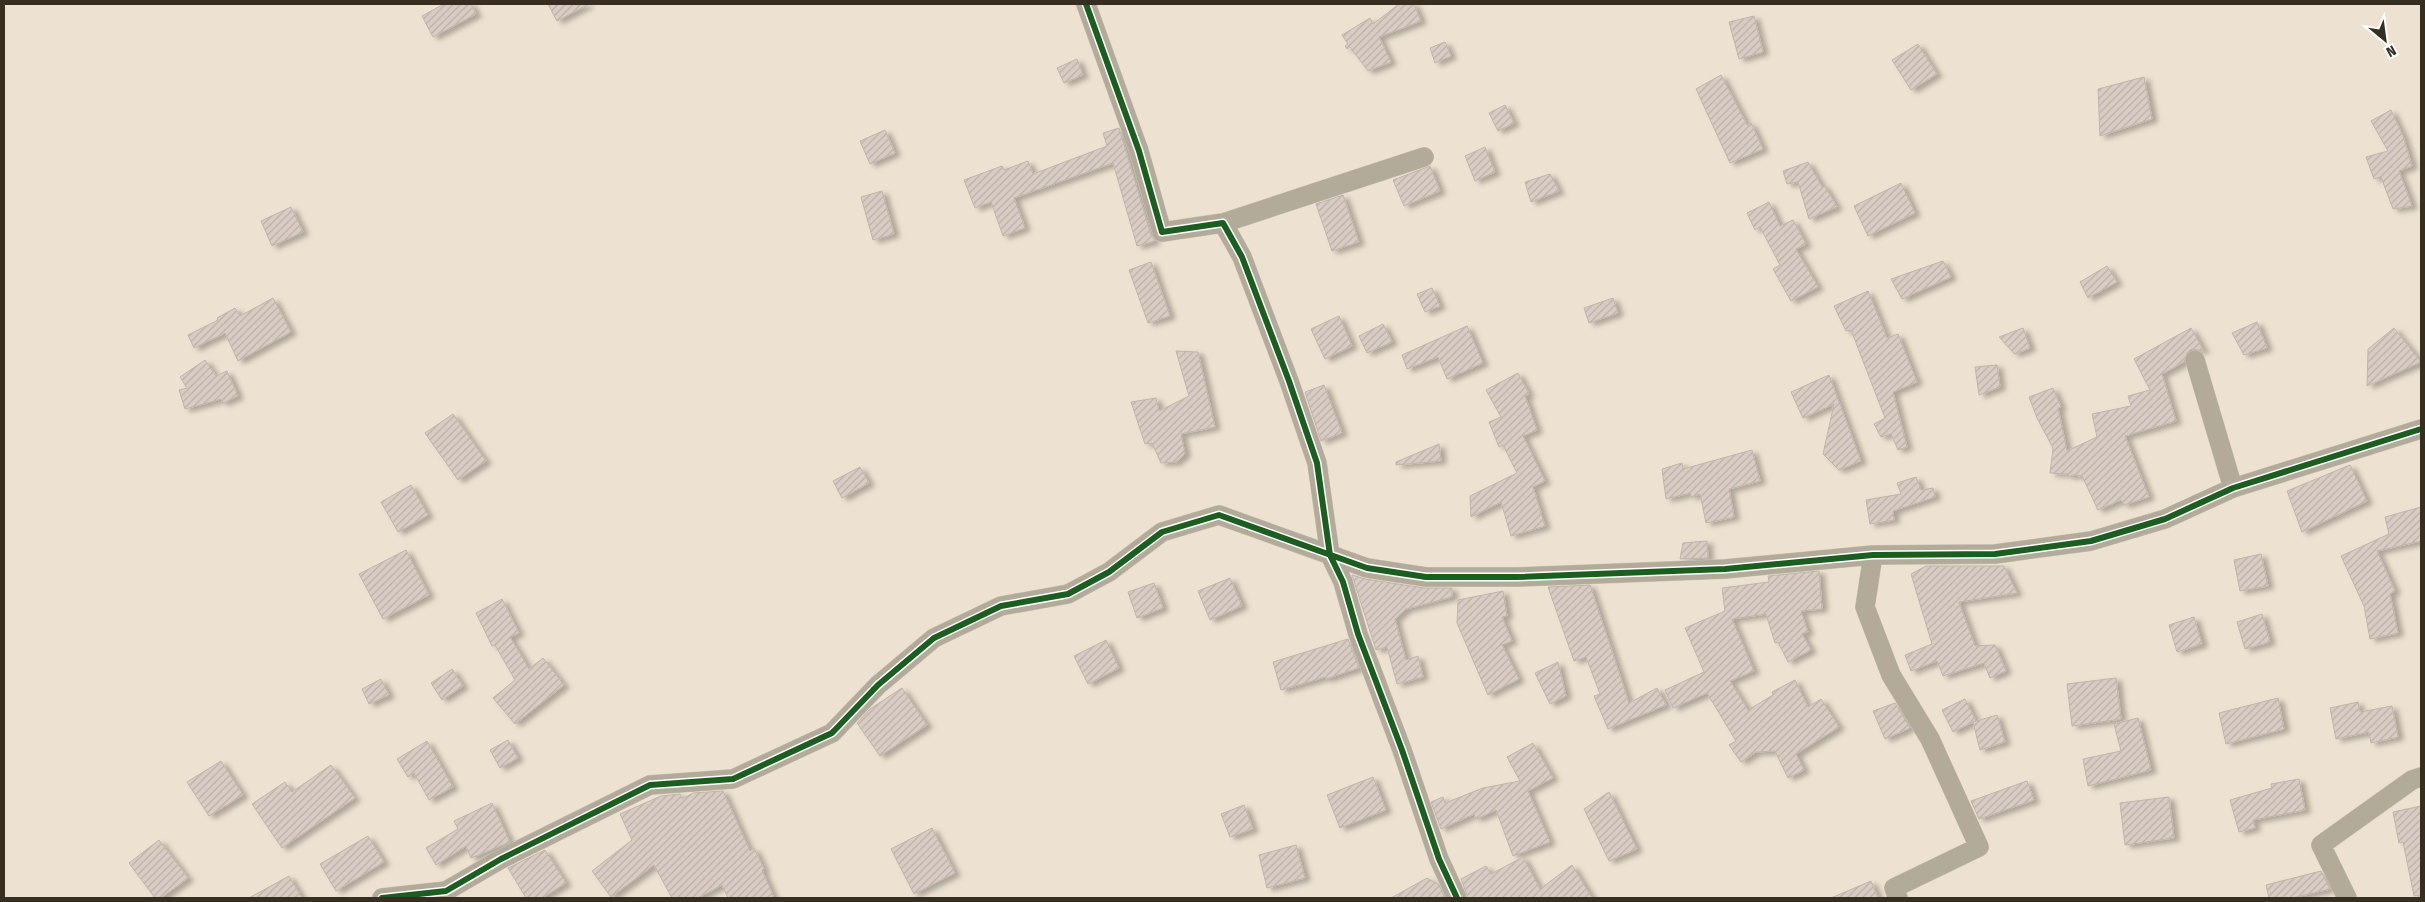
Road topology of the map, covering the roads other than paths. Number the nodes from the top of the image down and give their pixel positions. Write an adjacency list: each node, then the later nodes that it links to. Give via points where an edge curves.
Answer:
1 (1086, 4): 3 (street, via 1139,151 1162,232)
2 (1424, 158): 3 (street)
3 (1223, 222): 7 (street, via 1245,265 1290,381 1317,463)
4 (2195, 360): 6 (street)
5 (2421, 429): 6 (street)
6 (2233, 488): 8 (street, via 2165,519 2091,541 1995,554)
7 (1330, 555): 8 (street, via 1367,568 1426,577 1518,577 1725,568); 10 (street, via 1218,515 1162,532 1109,572 1068,594 1001,606 934,638 878,685 832,733 733,779 650,785 501,859 446,891); 11 (street, via 1343,582 1358,634 1439,859)
8 (1873, 555): 12 (street, via 1865,608 1891,675 1930,738 1979,847 1894,888)
9 (2421, 777): 13 (street, via 2412,780 2321,845)
10 (382, 898)
11 (1457, 898)
12 (1898, 898)
13 (2347, 898)

